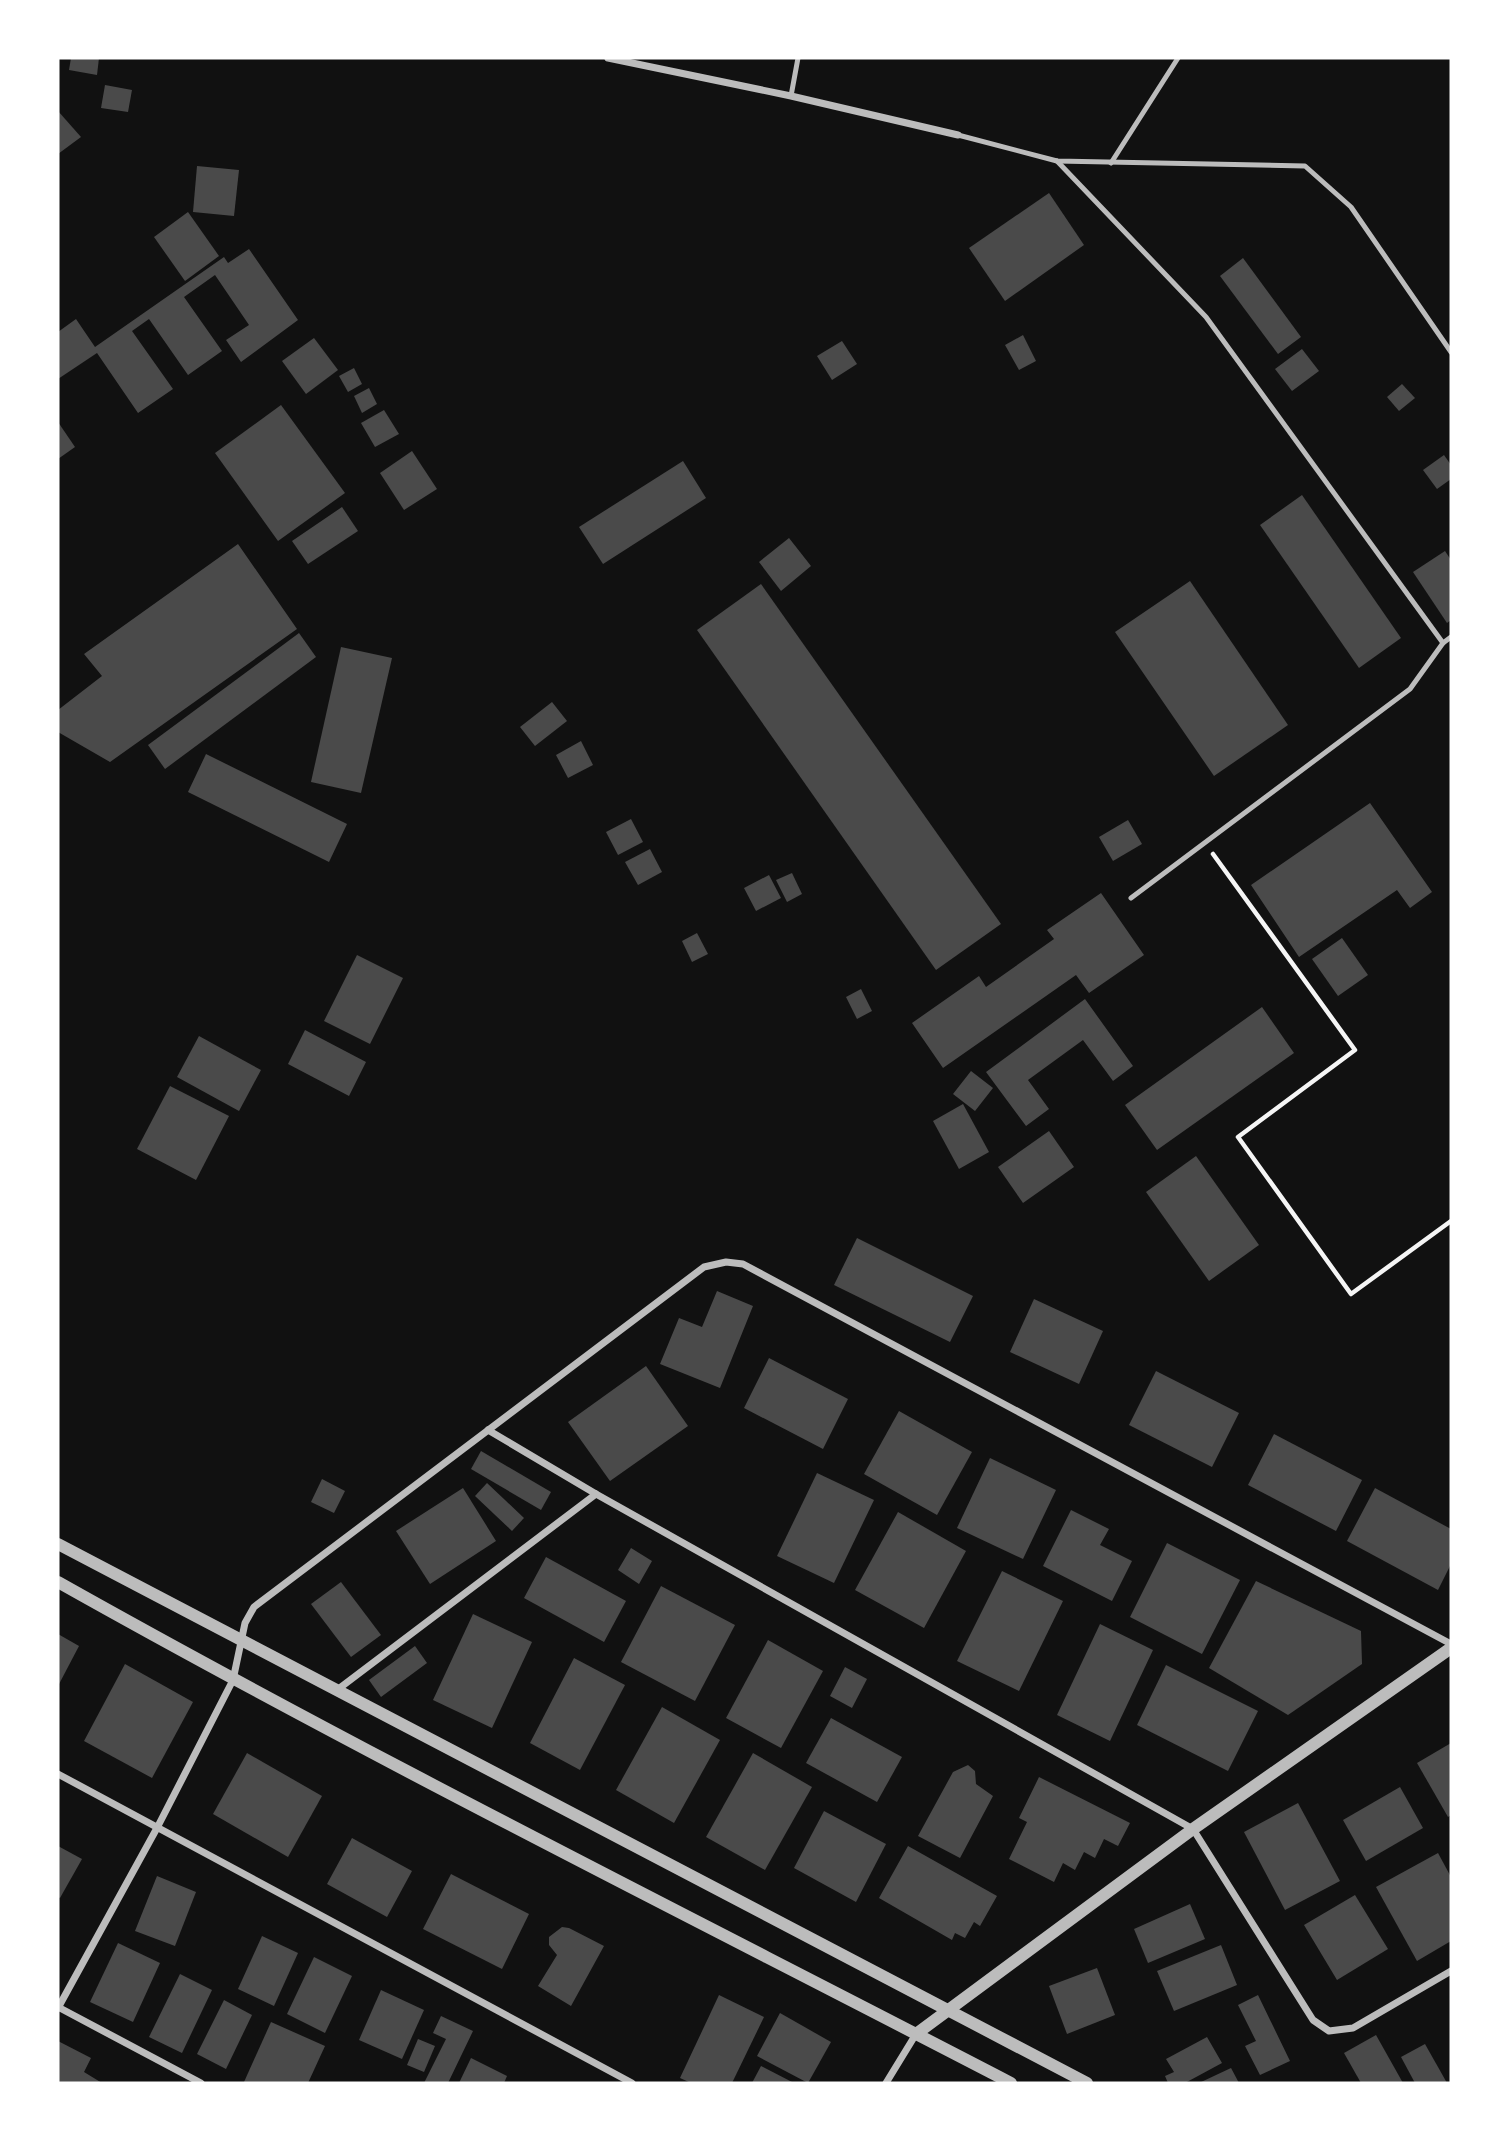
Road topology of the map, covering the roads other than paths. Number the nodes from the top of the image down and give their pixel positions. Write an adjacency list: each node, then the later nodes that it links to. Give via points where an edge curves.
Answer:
1 (608, 58): 4 (street)
2 (798, 58): 4 (lane)
3 (1178, 58): 7 (lane)
4 (791, 96): 5 (street)
5 (958, 135): 6 (lane)
6 (1057, 161): 7 (lane); 10 (lane, via 1206,317)
7 (1111, 163): 8 (lane, via 1305,166 1351,207)
8 (1451, 352)
9 (1451, 637): 10 (lane)
10 (1443, 643): 11 (lane, via 1410,689)
11 (1132, 898)
12 (488, 1430): 13 (street); 16 (street, via 254,1607); 17 (street, via 704,1267 743,1264)
13 (596, 1494): 19 (street); 22 (street)
14 (58, 1544): 16 (street)
15 (58, 1582): 18 (street)
16 (240, 1641): 18 (street); 19 (street)
17 (1451, 1646): 22 (street)
18 (233, 1681): 21 (street); 26 (street)
19 (336, 1690): 25 (street)
20 (58, 1774): 21 (street)
21 (158, 1828): 24 (street); 28 (street)
22 (1193, 1829): 23 (street, via 1313,2020 1329,2031 1353,2028); 25 (street)
23 (1451, 1971)
24 (58, 2007): 27 (street)
25 (948, 2008): 26 (street); 31 (street)
26 (916, 2034): 29 (street); 30 (street)
27 (201, 2083)
28 (632, 2083)
29 (886, 2083)
30 (1011, 2083)
31 (1087, 2083)

